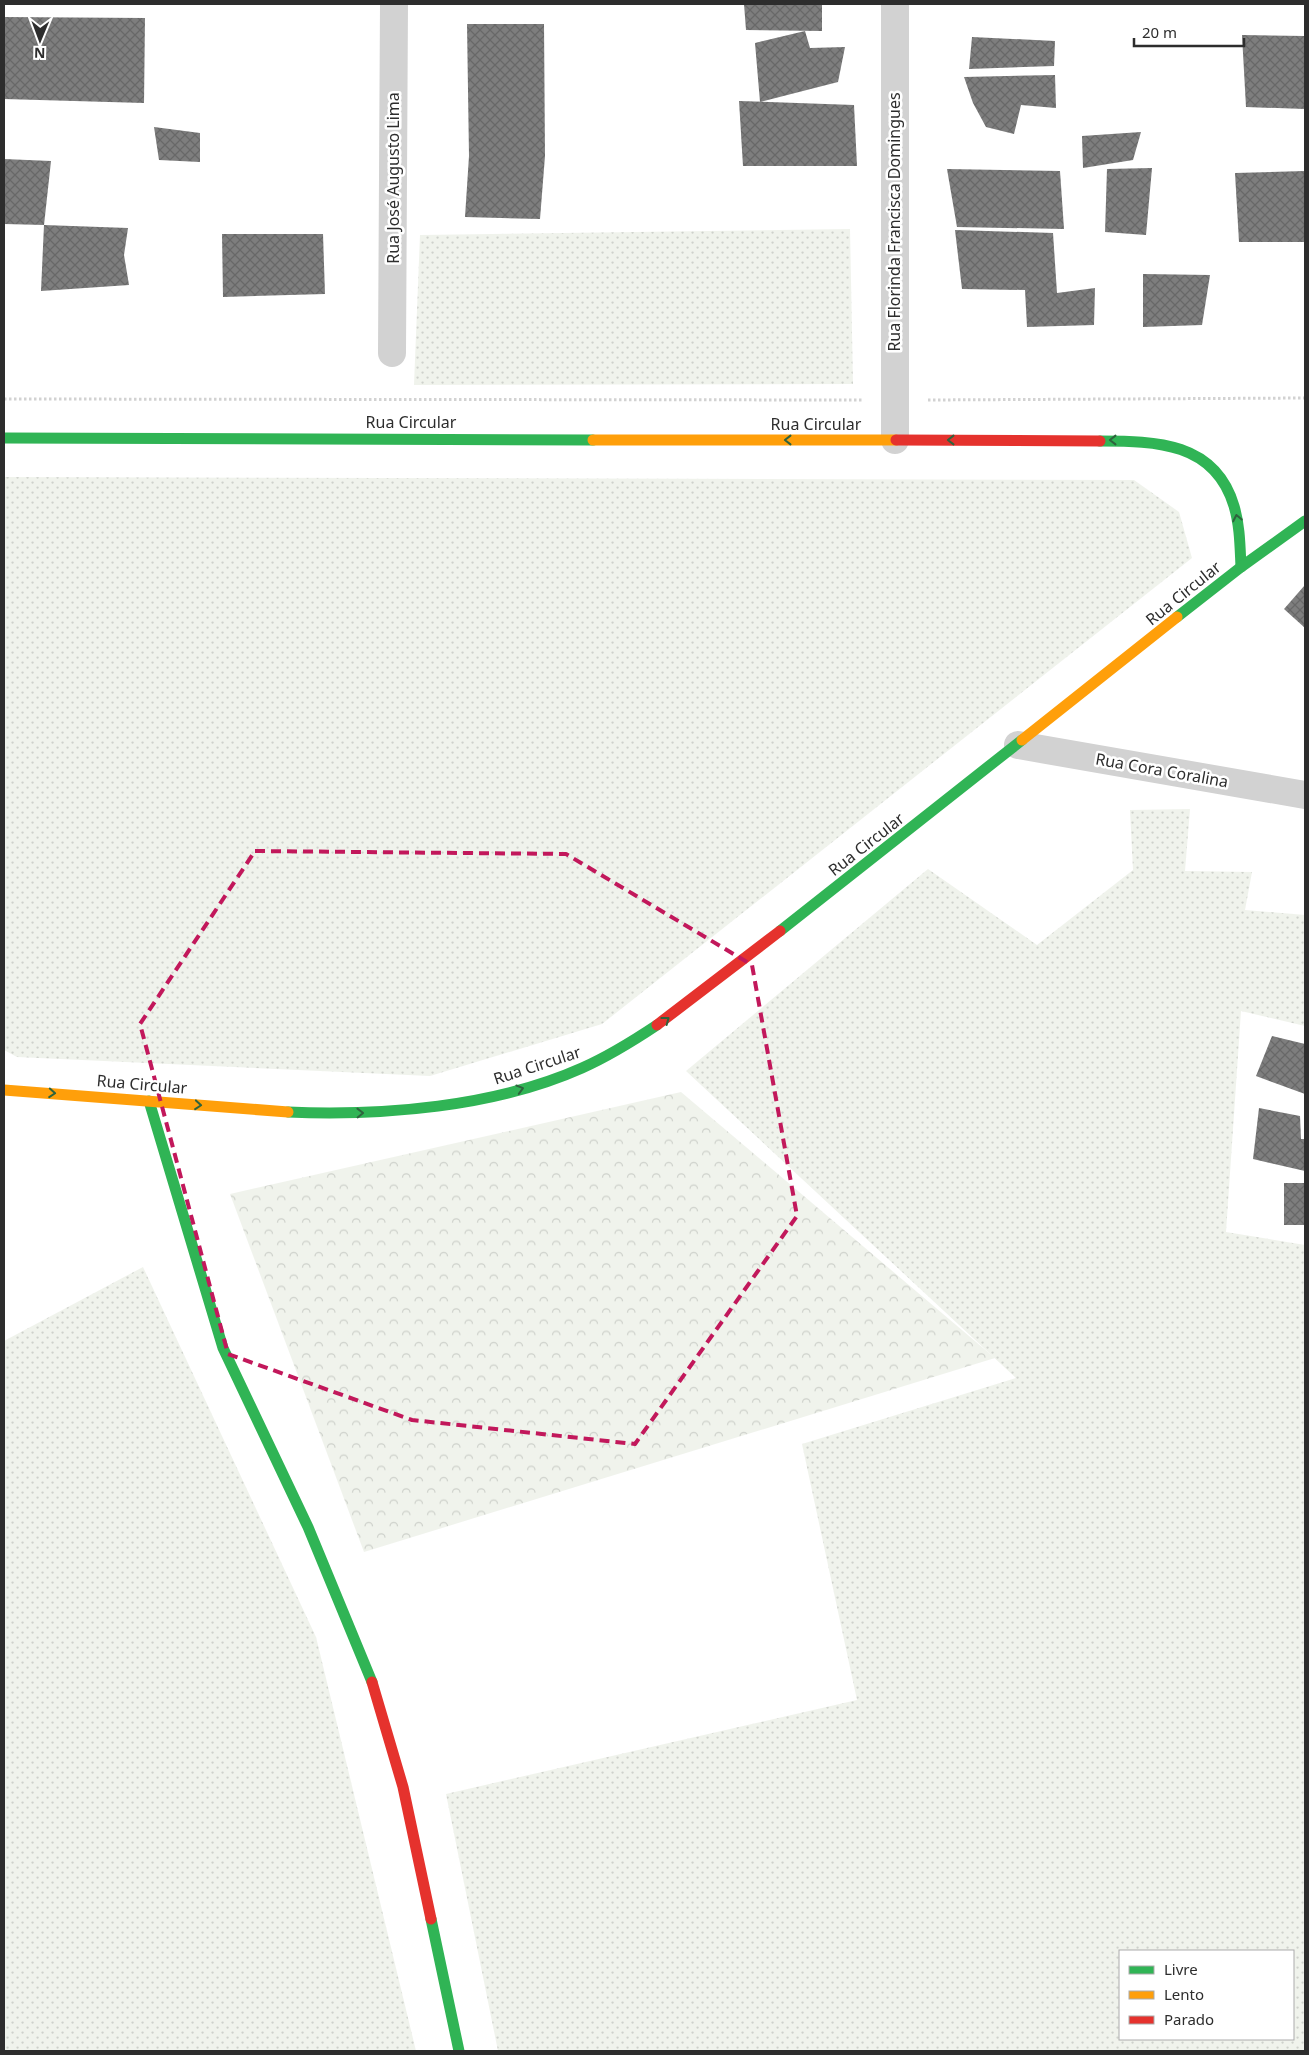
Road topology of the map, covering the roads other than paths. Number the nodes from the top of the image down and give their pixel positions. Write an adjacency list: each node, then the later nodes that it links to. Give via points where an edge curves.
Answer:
1 (394, 4): 3 (street, Rua José Augusto Lima)
2 (895, 4): 5 (street, Rua Florinda Francisca Domingues)
3 (392, 353)
4 (4, 438): 5 (street, Rua Circular, one-way to 4)
5 (895, 440): 7 (street, Rua Circular, one-way to 5, via 1234,504 1225,485 1199,457 1180,447 1143,441)
6 (1305, 521): 7 (street)
7 (1241, 567): 8 (street, Rua Circular)
8 (1018, 745): 9 (street, Rua Cora Coralina); 11 (street, Rua Circular, one-way to 8, via 301,1113 416,1110 464,1103 521,1089 586,1067 659,1025)
9 (1305, 796)
10 (4, 1090): 11 (street, Rua Circular, one-way to 11)
11 (149, 1101): 12 (street, via 223,1348 308,1527 374,1688 403,1787)
12 (459, 2051)

